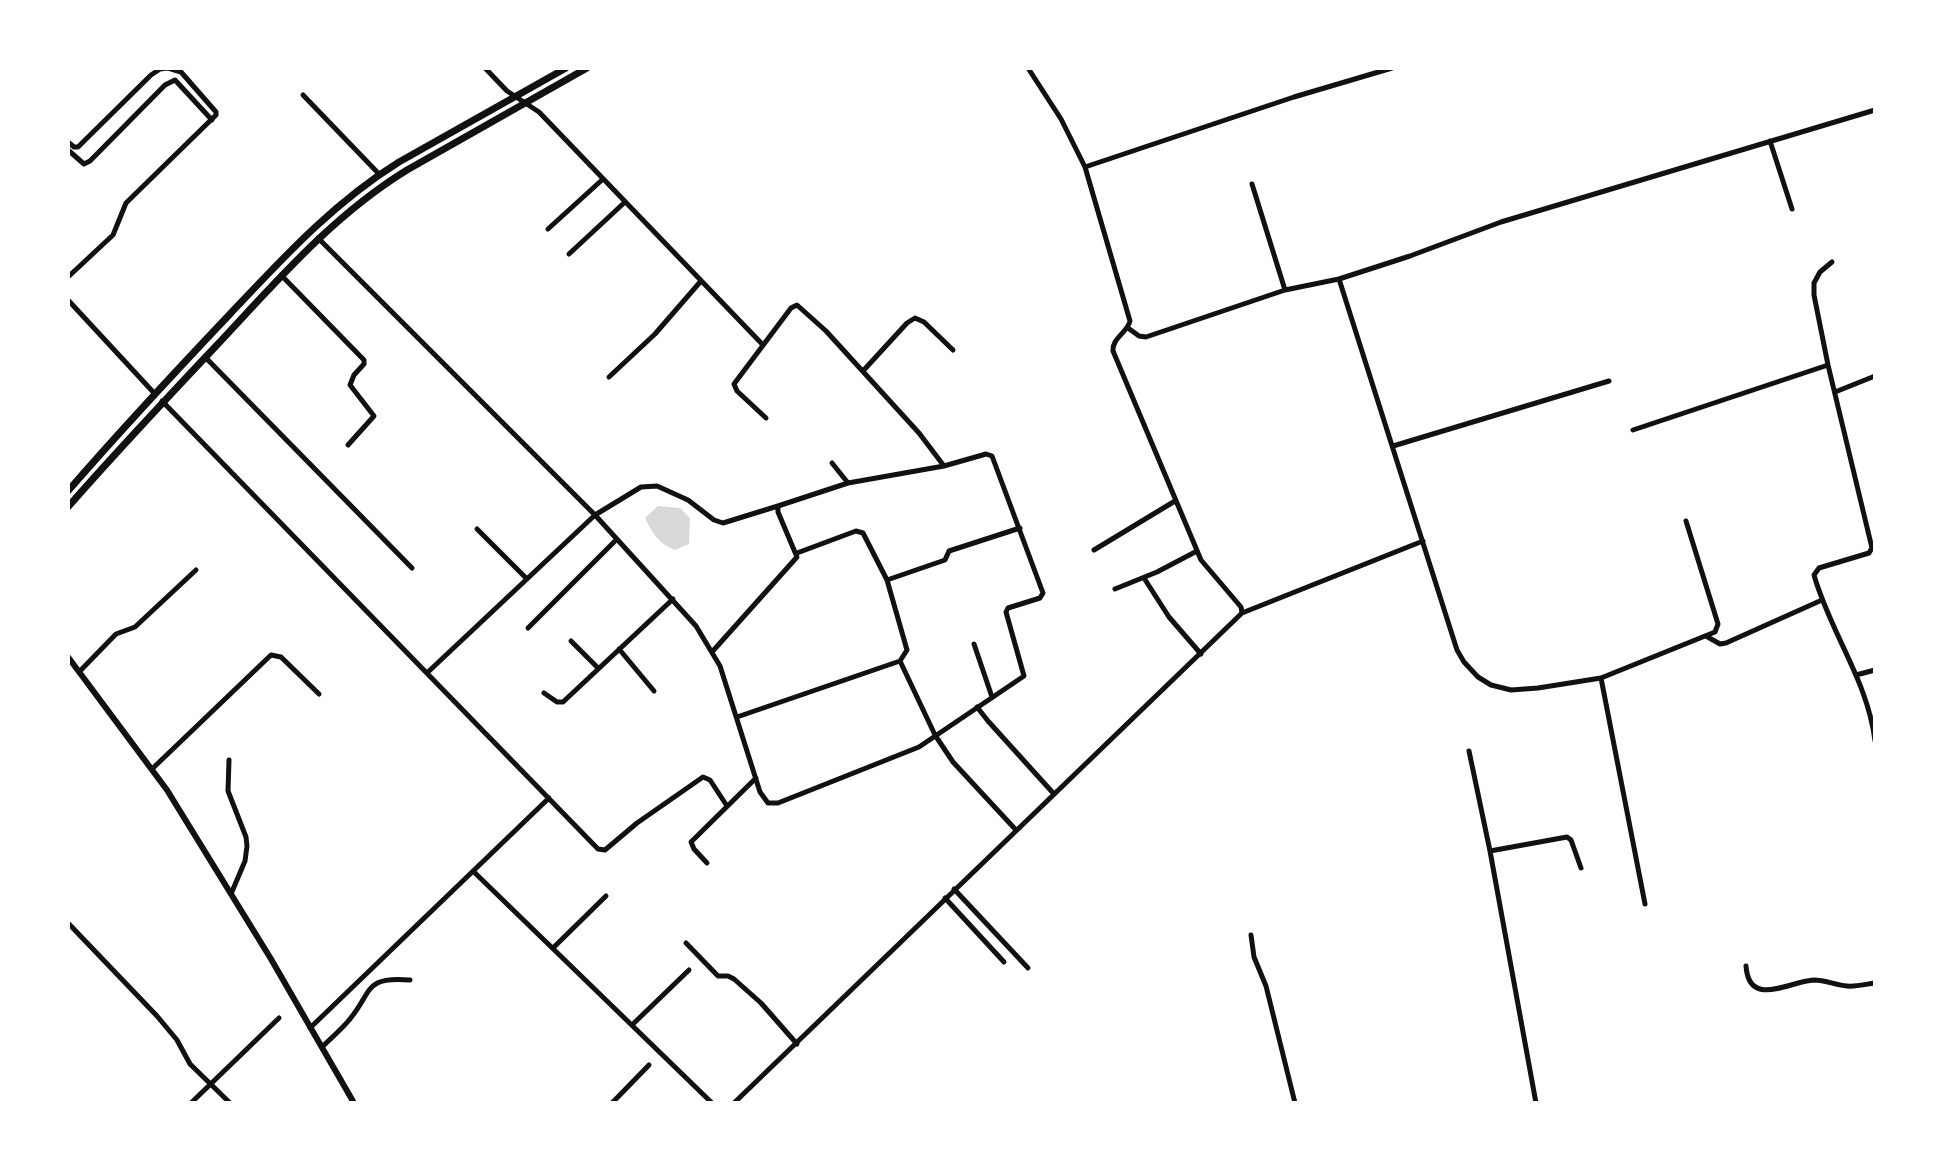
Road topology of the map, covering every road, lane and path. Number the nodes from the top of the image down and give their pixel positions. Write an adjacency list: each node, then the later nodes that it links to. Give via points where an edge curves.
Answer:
1 (167, 68): 11 (street, via 181,72 216,112); 13 (street, via 151,75 78,147)
2 (485, 68): 8 (street)
3 (566, 68): 8 (main road)
4 (587, 68): 9 (main road)
5 (1028, 68): 15 (street)
6 (1392, 68): 15 (street)
7 (303, 95): 16 (street)
8 (514, 97): 9 (street); 16 (main road)
9 (527, 103): 17 (street); 22 (main road, via 381,186)
10 (1875, 110): 12 (street)
11 (212, 120): 14 (street, via 175,80 90,161 84,164); 26 (street, via 126,203 113,235)
12 (1770, 141): 20 (street); 27 (street, via 1501,222)
13 (68, 142)
14 (68, 150)
15 (1085, 167): 31 (street, via 1130,321)
16 (379, 174): 41 (main road, via 311,230)
17 (603, 179): 19 (street); 21 (street)
18 (1252, 184): 29 (street)
19 (625, 202): 23 (street); 28 (street)
20 (1792, 209)
21 (548, 229)
22 (318, 238): 25 (main road); 54 (street)
23 (569, 254)
24 (1832, 262): 35 (street, via 1814,283)
25 (281, 275): 34 (main road); 45 (street, via 363,360 350,385 373,416)
26 (68, 277)
27 (1339, 279): 29 (street); 46 (street)
28 (701, 281): 32 (street); 37 (street)
29 (1286, 290): 31 (street, via 1146,337)
30 (68, 300): 41 (street)
31 (1128, 328): 51 (street, via 1114,343 1113,351)
32 (763, 345): 36 (street, via 797,305); 43 (street, via 734,384)
33 (953, 350): 36 (street, via 915,318)
34 (205, 357): 42 (main road); 63 (street)
35 (1828, 365): 40 (street); 44 (street)
36 (863, 371): 48 (street)
37 (610, 376)
38 (1875, 376): 40 (street)
39 (1609, 381): 46 (street)
40 (1835, 392): 70 (street, via 1872,548 1819,568 1814,575)
41 (155, 394): 50 (main road)
42 (162, 401): 53 (main road); 84 (street)
43 (765, 418)
44 (1633, 430)
45 (348, 445)
46 (1392, 446): 59 (street)
47 (832, 463): 49 (street)
48 (944, 466): 49 (street); 56 (street, via 989,454)
49 (848, 482): 52 (street)
50 (68, 491)
51 (1175, 501): 60 (street); 61 (street)
52 (778, 506): 54 (street, via 723,523 688,500 652,485); 62 (street)
53 (68, 507)
54 (595, 514): 58 (street); 66 (street)
55 (1686, 521): 73 (street, via 1718,624 1715,632)
56 (1020, 528): 67 (street, via 949,551 945,560); 90 (street, via 1043,593 1006,611 1024,674)
57 (477, 529): 66 (street)
58 (617, 539): 69 (street); 72 (street)
59 (1423, 541): 71 (street); 86 (street, via 1457,650 1478,677 1511,690)
60 (1094, 550)
61 (1197, 551): 65 (street); 71 (street)
62 (797, 552): 67 (street, via 856,531 867,538); 77 (street, via 795,561)
63 (412, 568)
64 (196, 570): 83 (street, via 135,626 116,634)
65 (1144, 578): 68 (street); 78 (street)
66 (527, 579): 84 (street)
67 (887, 580): 80 (street, via 906,650)
68 (1115, 589)
69 (673, 598): 76 (street); 77 (street)
70 (1822, 600): 73 (street, via 1726,643); 85 (street)
71 (1241, 613): 78 (street)
72 (528, 628)
73 (1706, 636): 86 (street)
74 (571, 641): 81 (street)
75 (974, 645): 90 (street)
76 (619, 649): 81 (street); 87 (street)
77 (712, 652): 92 (street)
78 (1201, 654): 99 (street)
79 (68, 657): 83 (street)
80 (900, 661): 92 (street); 93 (street)
81 (598, 668): 88 (street, via 563,702)
82 (1875, 670): 85 (street)
83 (79, 672): 97 (street)
84 (428, 672): 100 (street)
85 (1856, 675): 94 (street, via 1870,710)
86 (1601, 678): 111 (street)
87 (654, 691)
88 (544, 693)
89 (319, 694): 97 (street, via 281,657 271,655)
90 (992, 696): 91 (street)
91 (977, 707): 93 (street); 99 (street)
92 (737, 717): 98 (street)
93 (935, 735): 98 (street, via 914,749 773,805 762,797); 102 (street, via 953,762)
94 (1875, 741)
95 (1469, 751): 103 (street)
96 (229, 761): 108 (street, via 228,791 247,846)
97 (152, 769): 108 (street)
98 (756, 778): 101 (street)
99 (1054, 794): 102 (street)
100 (549, 798): 101 (street, via 603,850 703,777); 106 (street)
101 (727, 806): 104 (street, via 690,844)
102 (1016, 830): 107 (street)
103 (1490, 851): 105 (street, via 1567,837); 136 (street)
104 (707, 863)
105 (1581, 868)
106 (474, 872): 115 (street); 124 (street)
107 (954, 889): 110 (street); 118 (street)
108 (231, 894): 124 (street)
109 (606, 896): 115 (street)
110 (945, 898): 116 (street); 125 (street)
111 (1645, 904)
112 (68, 923): 128 (street, via 158,1016 190,1064)
113 (1251, 936): 135 (street)
114 (687, 943): 125 (street, via 718,976 731,976 742,986)
115 (553, 948): 123 (street)
116 (1004, 962)
117 (1746, 966): 121 (street, via 1749,980 1761,989 1814,980 1850,986)
118 (1028, 968)
119 (690, 970): 123 (street)
120 (410, 980): 126 (street, via 377,983 351,1019)
121 (1875, 983)
122 (279, 1018): 128 (street)
123 (632, 1026): 133 (street)
124 (310, 1028): 126 (street)
125 (797, 1044): 134 (street)
126 (322, 1047): 131 (street)
127 (649, 1065): 132 (street)
128 (210, 1084): 129 (street); 130 (street)
129 (191, 1103)
130 (230, 1103)
131 (354, 1103)
132 (612, 1103)
133 (712, 1103)
134 (734, 1103)
135 (1295, 1103)
136 (1536, 1103)

